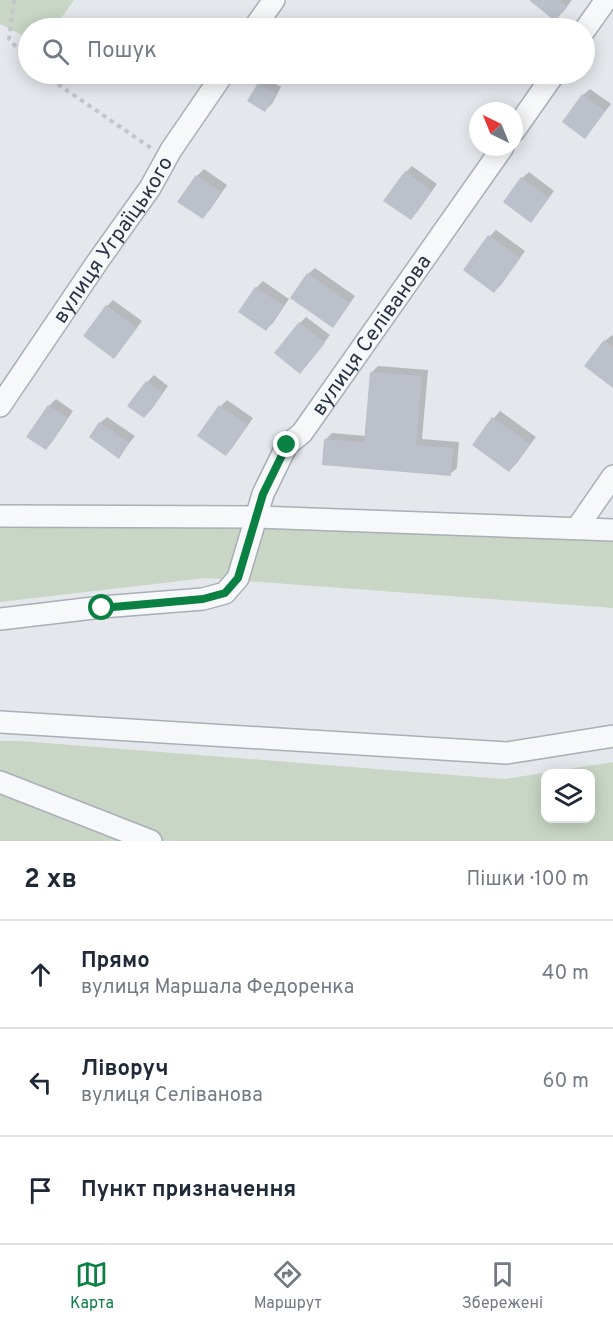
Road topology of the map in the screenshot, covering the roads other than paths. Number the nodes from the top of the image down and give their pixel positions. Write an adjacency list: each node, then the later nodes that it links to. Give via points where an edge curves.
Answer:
1 (273, 0): 3 (street)
2 (606, 0): 4 (street)
3 (261, 18)
4 (594, 18)
5 (216, 84): 9 (street, вулиця Уграїцького, via 150,188)
6 (547, 84): 7 (street)
7 (523, 118)
8 (497, 156): 12 (street, вулиця Селіванова, via 302,433 287,445 263,494)
9 (0, 406)
10 (613, 476): 13 (street)
11 (0, 516): 12 (street)
12 (257, 517): 13 (street); 15 (street, вулиця Селіванова, via 238,578 225,593 203,599)
13 (578, 528): 14 (street)
14 (613, 530)
15 (0, 619)
16 (0, 722): 17 (street, via 507,753)
17 (613, 736)
18 (0, 782): 19 (street)
19 (151, 841)

